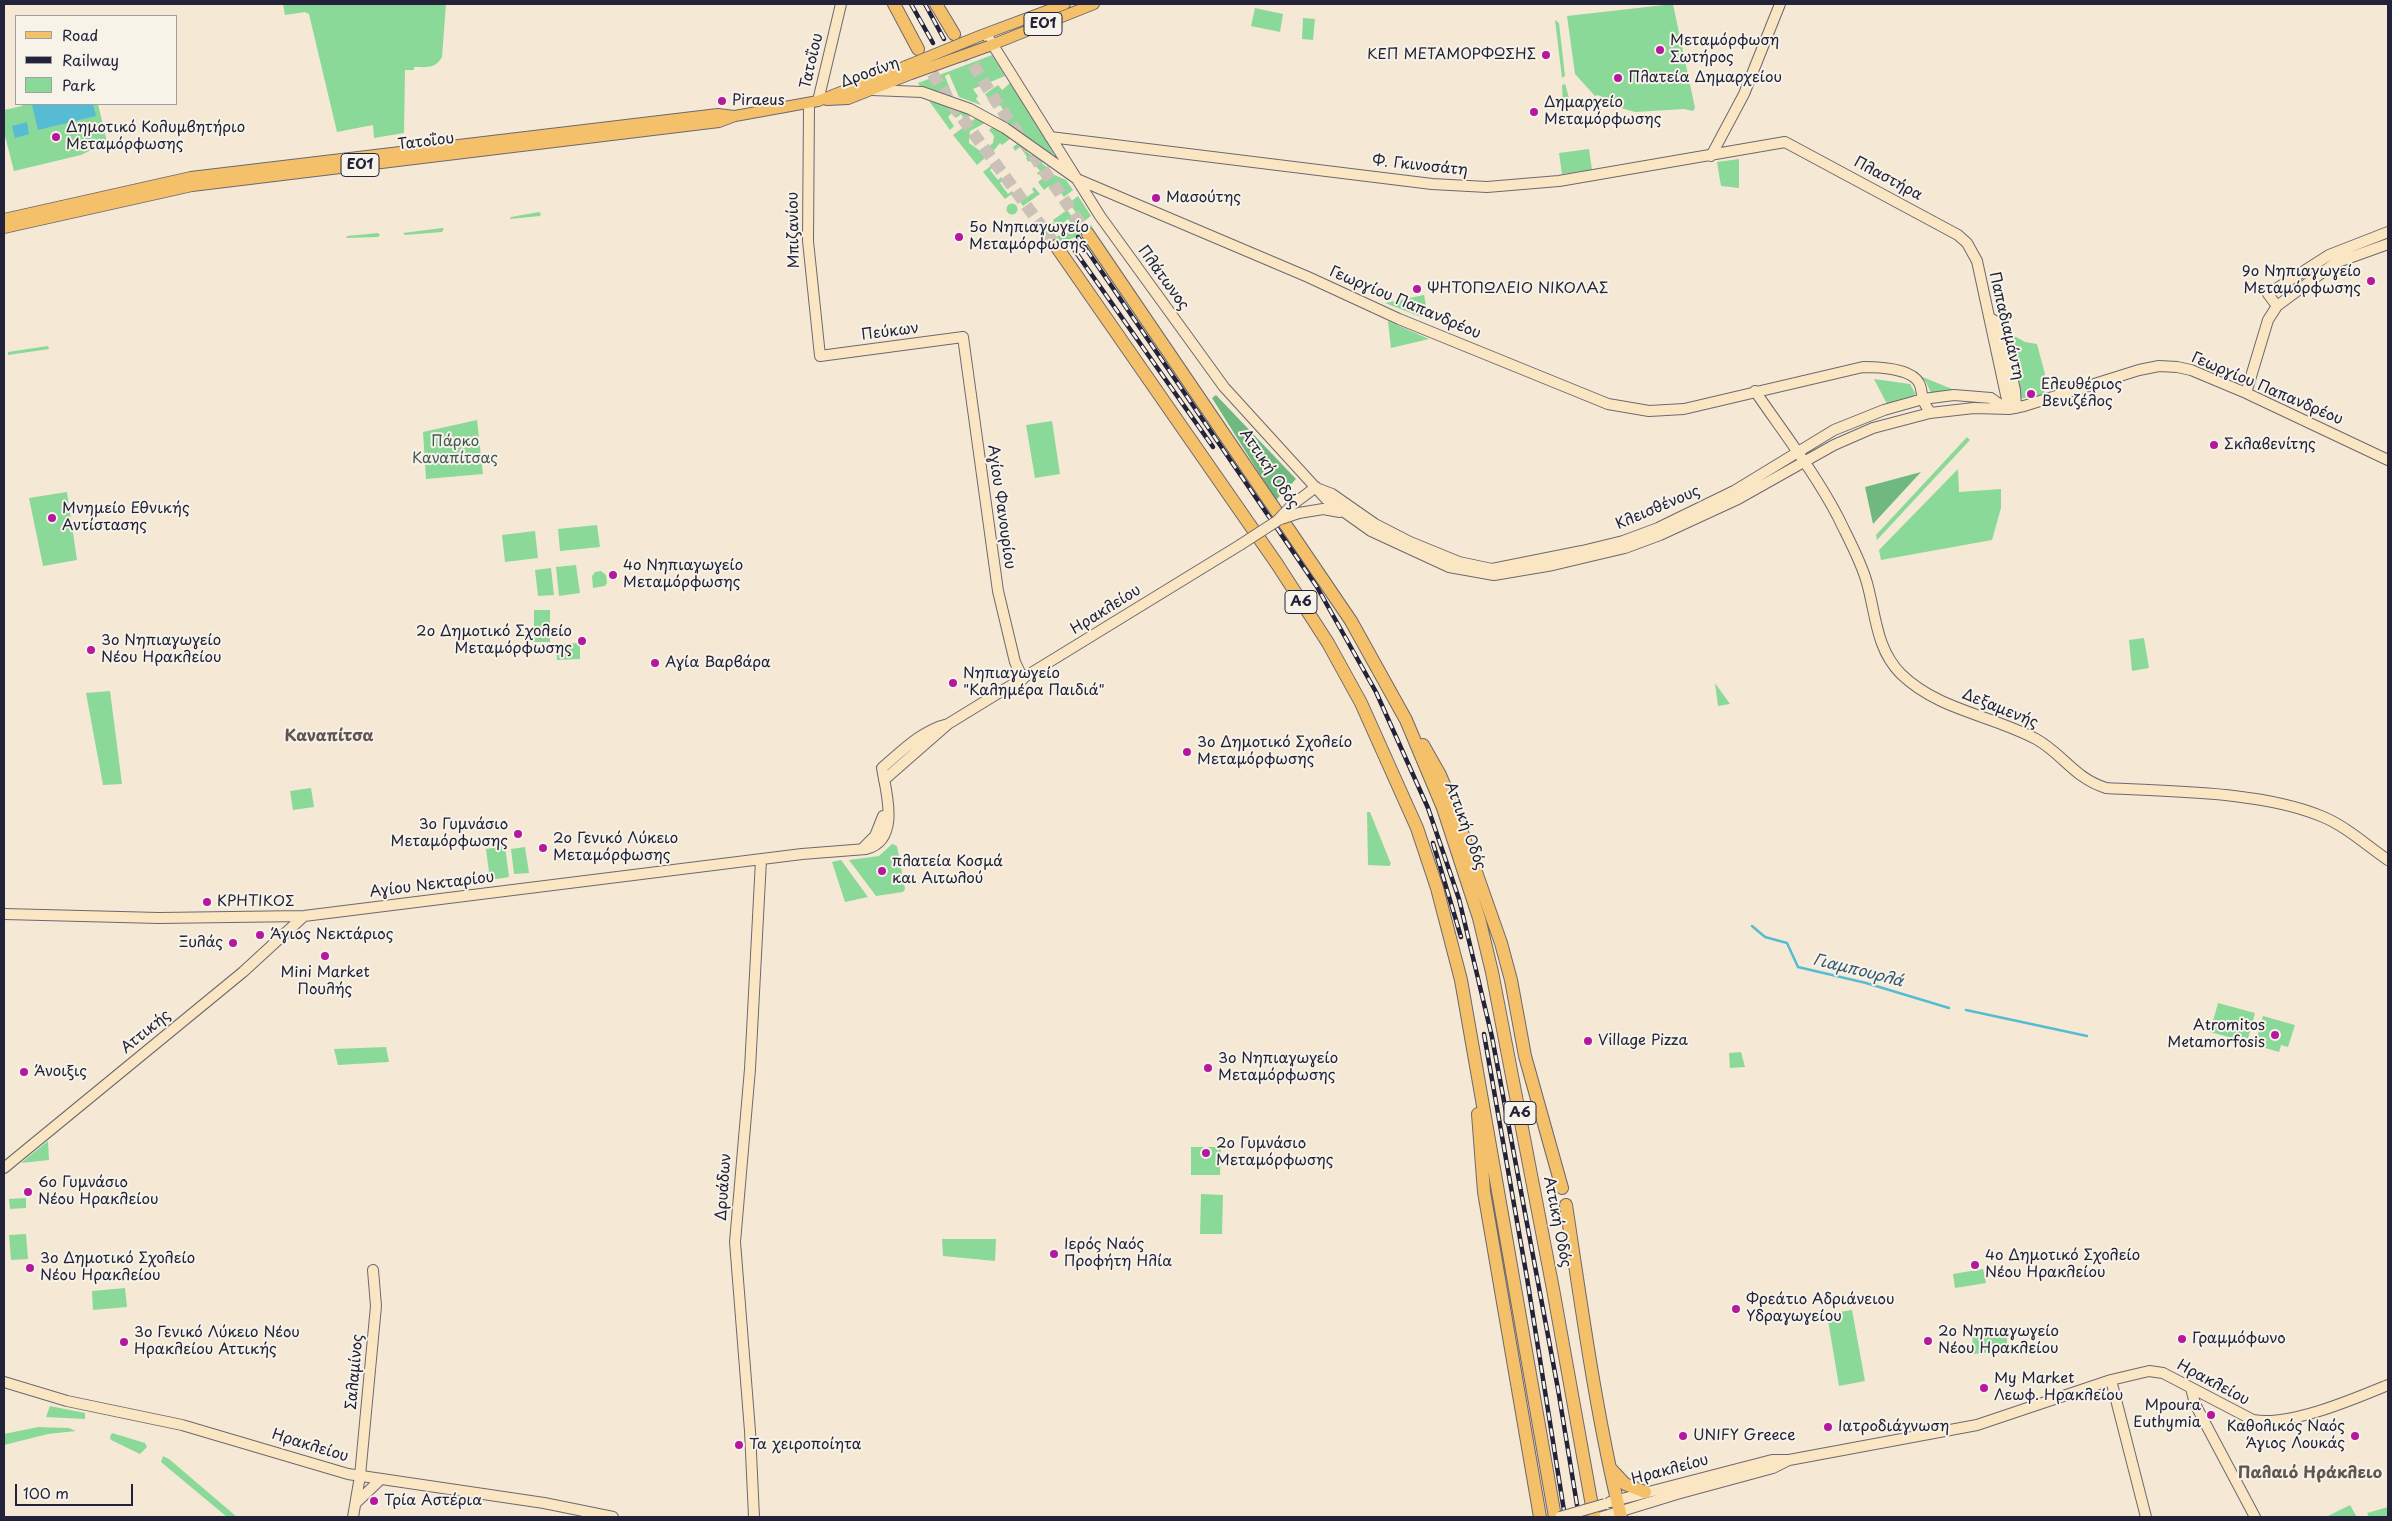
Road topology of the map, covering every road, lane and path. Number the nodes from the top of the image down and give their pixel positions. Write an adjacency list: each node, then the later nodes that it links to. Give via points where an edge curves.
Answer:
1 (841, 4): 13 (street, Τατοΐου)
2 (894, 4): 10 (highway)
3 (936, 4): 4 (highway, via 954,34)
4 (943, 4)
5 (1065, 4): 8 (main road, Δροσίνη / ΕΟ1)
6 (1094, 4): 9 (main road, Δροσίνη / ΕΟ1)
7 (1780, 4): 17 (street, via 1744,94)
8 (984, 34): 9 (street, Πλάτωνος); 11 (main road, Δροσίνη / ΕΟ1, bridge)
9 (991, 45): 11 (main road, Δροσίνη / ΕΟ1, bridge); 15 (street, Πλάτωνος)
10 (918, 50)
11 (908, 70): 12 (main road, Δροσίνη / ΕΟ1); 13 (main road, Δροσίνη / ΕΟ1)
12 (872, 90): 13 (main road, Δροσίνη / ΕΟ1, via 848,99); 18 (street, Γεωργίου Παπανδρέου, via 922,92 970,109 1005,128)
13 (813, 102): 14 (main road, Τατοΐου / ΕΟ1); 29 (street, Μπιζανίου, via 808,241)
14 (735, 116): 19 (main road, Τατοΐου / ΕΟ1, via 718,114 191,177); 20 (main road, Τατοΐου / ΕΟ1, via 719,122 192,186)
15 (1050, 137): 17 (street, Φ. Γκινοσάτη, via 1432,184 1487,187 1566,180); 18 (street, Πλάτωνος)
16 (1785, 142): 17 (street, Φ. Γκινοσάτη); 25 (street, Πλαστήρα, via 1954,233 1964,239)
17 (1711, 156)
18 (1077, 179): 30 (street, Γεωργίου Παπανδρέου, via 1408,322 1608,404 1630,410 1666,411); 38 (street, Πλάτωνος, via 1224,387)
19 (4, 218)
20 (4, 228)
21 (2388, 232): 26 (street, via 2329,255 2268,294)
22 (1088, 234): 43 (highway, Αττική Οδός / Α6, via 1346,613)
23 (2388, 244): 26 (street, via 2335,263)
24 (1056, 246): 50 (highway, Α6, via 1278,564 1328,643 1391,766 1416,828)
25 (1972, 250): 27 (street, Παπαδιαμάντη)
26 (2278, 306): 31 (street, via 2268,320)
27 (1990, 318): 33 (street, Παπαδιαμάντη); 33 (street, Παπαδιαμάντη, via 2000,324 2015,390)
28 (963, 338): 29 (street, Πεύκων); 42 (street, Αγίου Φανουρίου, via 998,591 1015,662)
29 (820, 356)
30 (1755, 391): 32 (street, Γεωργίου Παπανδρέου, via 1863,367 1876,367 1896,370 1914,378 1920,384); 35 (street, Δεξαμενής)
31 (2246, 393): 33 (street, Γεωργίου Παπανδρέου, via 2191,370 2159,366); 36 (street, Γεωργίου Παπανδρέου)
32 (1923, 399): 33 (street, Κλεισθένους, via 1982,396); 34 (street, Γεωργίου Παπανδρέου); 35 (street, Κλεισθένους, via 1834,430)
33 (2010, 408): 34 (street, Κλεισθένους)
34 (1930, 413): 37 (street, Κλεισθένους, via 1850,437)
35 (1798, 452): 37 (street, Δεξαμενής); 39 (street, Κλεισθένους)
36 (2388, 460)
37 (1804, 462): 39 (street, Κλεισθένους); 47 (street, Δεξαμενής, via 1837,516 1859,564 1880,642 1888,659 1917,687 1963,712 2036,739 2094,784 2106,788 2227,796 2301,809 2343,828)
38 (1316, 487): 39 (street, Κλεισθένους, via 1410,542 1459,562 1492,569 1623,541); 40 (street); 41 (street, Πλάτωνος, via 1326,500)
39 (1736, 495): 41 (street, Κλεισθένους, via 1660,535 1625,548 1553,566 1494,575 1463,571 1436,562 1371,530)
40 (1296, 509): 41 (street, via 1323,509); 42 (street, Ηρακλείου, bridge)
41 (1347, 514)
42 (1023, 679): 44 (street, Ηρακλείου)
43 (1406, 720): 52 (highway, via 1440,775 1501,943 1525,1056); 72 (highway, Αττική Οδός / Α6, via 1463,863 1486,945)
44 (948, 724): 45 (street, Ηρακλείου); 45 (street, Ηρακλείου, via 926,733 882,768)
45 (885, 784): 46 (street, Αγίου Νεκταρίου, via 889,811 884,824 861,850)
46 (761, 860): 49 (street, Αγίου Νεκταρίου); 68 (street, Δρυάδων, via 750,1069 735,1242)
47 (2388, 860)
48 (4, 914): 49 (street, Αγίου Νεκταρίου, via 159,918)
49 (304, 916): 51 (street, Αττικής, via 243,972)
50 (1461, 980): 69 (highway, via 1484,1192); 70 (highway, Α6)
51 (4, 1168)
52 (1562, 1188)
53 (1566, 1205): 60 (highway)
54 (373, 1270): 61 (street, Σαλαμίνος, via 376,1306)
55 (2111, 1380): 58 (street, Ηρακλείου, via 2156,1371); 59 (street, Ηρακλείου, via 1991,1421); 73 (street)
56 (4, 1382): 61 (street, Ηρακλείου, via 67,1401 182,1425)
57 (2388, 1385): 58 (street, Ηρακλείου, via 2328,1407 2265,1422 2253,1420)
58 (2191, 1388): 74 (street, via 2194,1404)
59 (1789, 1460): 63 (street, Ηρακλείου, via 1772,1460); 65 (street, Ηρακλείου, via 1773,1468)
60 (1608, 1464): 63 (highway, via 1625,1484); 65 (highway)
61 (360, 1476): 62 (street, Ηρακλείου); 64 (street, Σαλαμίνος)
62 (380, 1480): 64 (street); 67 (street, Ηρακλείου, via 544,1503)
63 (1645, 1492): 65 (street, Ηρακλείου)
64 (355, 1504): 66 (street, Σαλαμίνος)
65 (1615, 1508): 71 (street, Ηρακλείου, bridge); 72 (street, Ηρακλείου)
66 (353, 1517)
67 (613, 1517)
68 (754, 1517)
69 (1540, 1517)
70 (1555, 1517)
71 (1560, 1517)
72 (1601, 1517)
73 (2146, 1517)
74 (2255, 1517)

